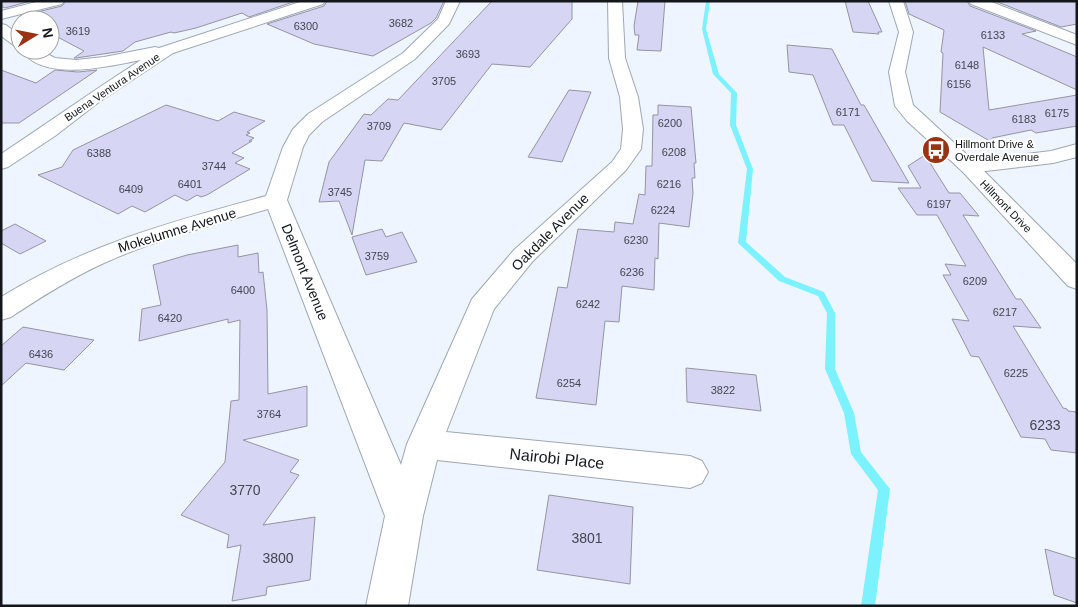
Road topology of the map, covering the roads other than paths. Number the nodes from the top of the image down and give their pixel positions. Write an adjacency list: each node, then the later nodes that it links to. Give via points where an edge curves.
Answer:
1 (57, 1): 8 (street)
2 (318, 1): 11 (street, Buena Ventura Avenue)
3 (453, 1): 16 (street, via 444,21 410,56 315,118 300,133)
4 (615, 1): 19 (street, Oakdale Avenue, via 617,58 629,97 633,129 631,149 619,166 523,256 482,306)
5 (896, 1): 15 (street, Hillmont Drive, via 906,32 897,72 904,106)
6 (976, 1): 10 (street)
7 (999, 1): 9 (street)
8 (1, 15)
9 (1077, 30)
10 (1077, 40)
11 (167, 50): 12 (street, via 79,64 54,64); 14 (street, Buena Ventura Avenue, via 92,98)
12 (45, 60)
13 (1077, 150): 15 (street)
14 (1, 163)
15 (969, 167): 17 (street, Hillmont Drive)
16 (276, 200): 18 (street, Mokelumne Avenue, via 163,232 107,252 36,287); 21 (street, Delmont Avenue)
17 (1077, 280)
18 (1, 310)
19 (424, 444): 20 (street, Nairobi Place); 21 (street, Oakdale Avenue)
20 (690, 472)
21 (404, 516): 22 (street)
22 (387, 606)

